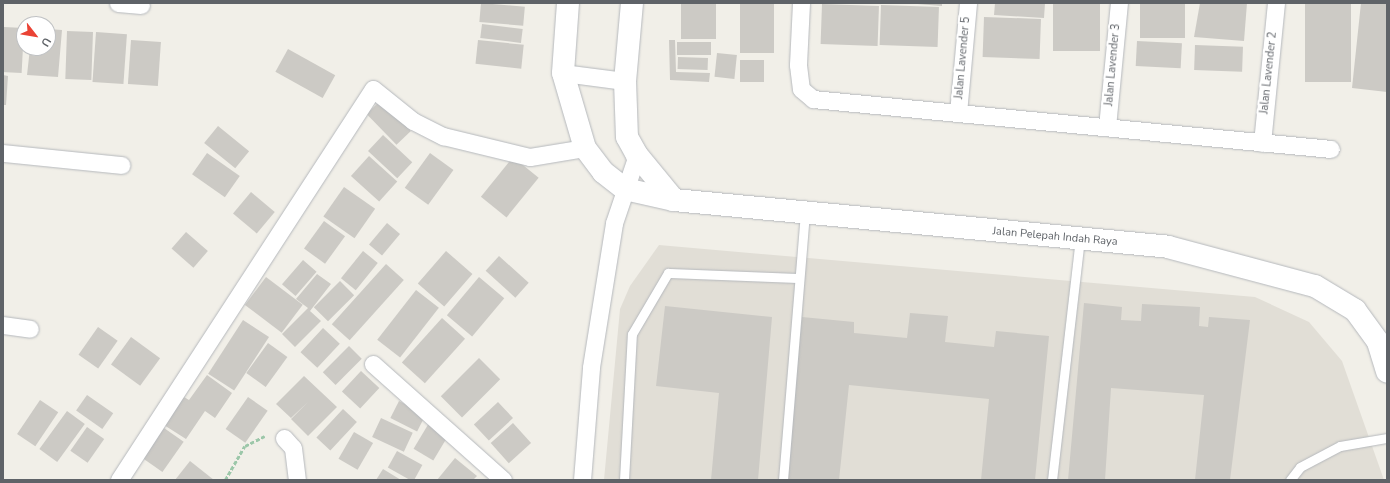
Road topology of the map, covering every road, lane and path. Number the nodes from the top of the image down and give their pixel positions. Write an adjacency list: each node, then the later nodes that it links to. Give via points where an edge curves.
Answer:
1 (118, 3): 8 (street)
2 (568, 3): 9 (street, Jalan Pelepah Indah Raya)
3 (632, 3): 10 (street)
4 (801, 3): 11 (street, via 798,65 802,88 813,99)
5 (968, 3): 11 (street, Jalan Lavender 5)
6 (1119, 3): 12 (street, Jalan Lavender 3)
7 (1276, 3): 13 (street, Jalan Lavender 2)
8 (141, 5)
9 (563, 73): 10 (street); 14 (street, Jalan Pelepah Indah Raya)
10 (625, 81): 17 (street, via 627,137)
11 (958, 113): 12 (street)
12 (1107, 127): 13 (street)
13 (1262, 143): 15 (street)
14 (585, 148): 19 (street, Jalan Pelepah Indah Raya, via 602,172); 30 (street, via 530,157 443,136 413,121 373,89)
15 (1332, 149)
16 (3, 153): 18 (street)
17 (637, 155): 19 (street); 20 (street)
18 (121, 165)
19 (625, 189): 20 (street, Jalan Pelepah Indah Raya); 34 (street, via 614,223 591,367)
20 (674, 200): 21 (street, Jalan Pelepah Indah Raya)
21 (805, 213): 22 (street, Jalan Pelepah Indah Raya); 23 (lane)
22 (1080, 239): 27 (street, Jalan Pelepah Indah Raya, via 1168,247 1315,286 1355,310 1378,342); 37 (lane)
23 (799, 278): 35 (lane, via 668,273 632,334); 36 (lane)
24 (3, 325): 25 (street)
25 (30, 328)
26 (373, 364): 33 (street)
27 (1387, 372)
28 (284, 438): 31 (path, via 263,437 245,446); 32 (street, via 293,448)
29 (1387, 438): 38 (lane, via 1340,446 1300,467)
30 (120, 480)
31 (225, 480)
32 (297, 480)
33 (503, 480)
34 (582, 480)
35 (624, 480)
36 (783, 480)
37 (1052, 480)
38 (1290, 480)

